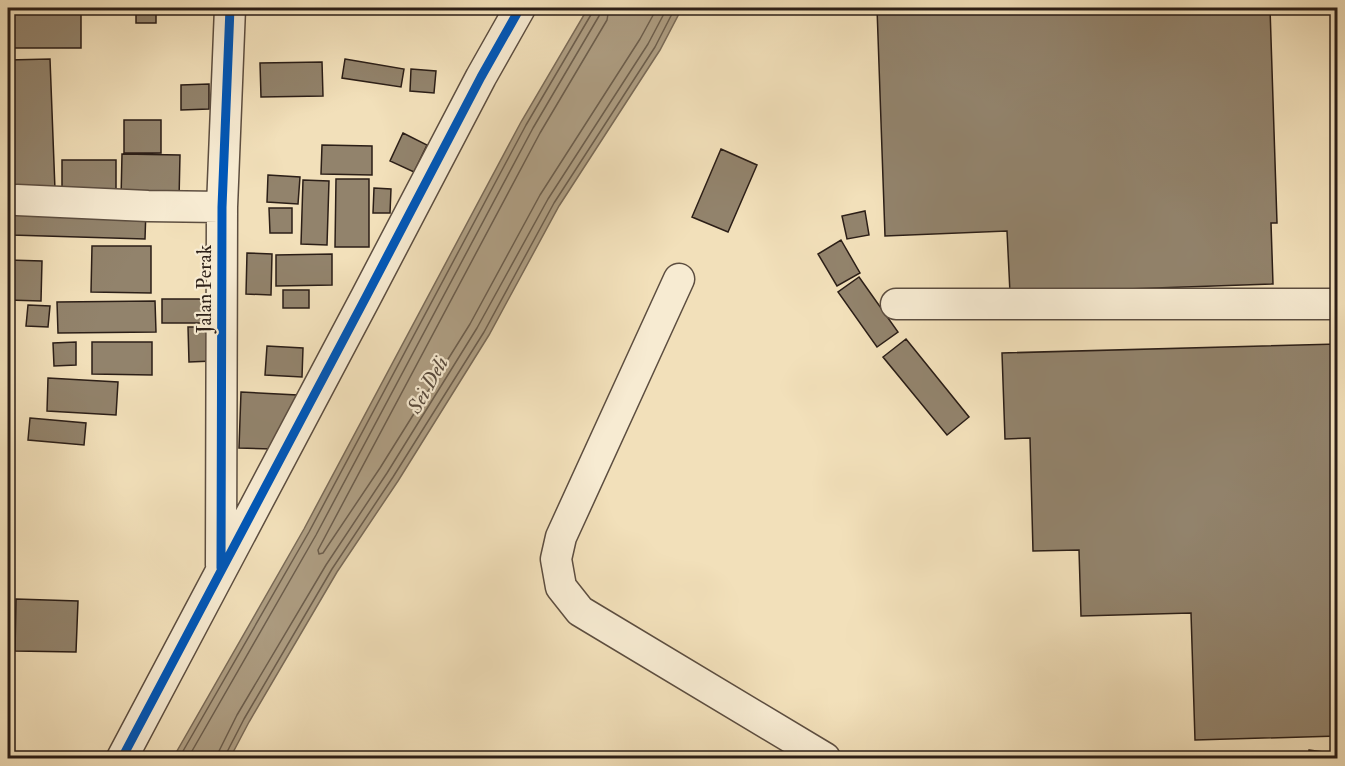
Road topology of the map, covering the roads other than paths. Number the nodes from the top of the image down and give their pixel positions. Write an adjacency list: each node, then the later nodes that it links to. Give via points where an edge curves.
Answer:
1 (230, 8): 4 (street, Jalan Perak)
2 (520, 8): 8 (street)
3 (17, 200): 4 (street)
4 (222, 207): 8 (street, Jalan Perak)
5 (680, 279): 10 (street, via 561,537 556,559 561,587 580,611)
6 (896, 304): 7 (street)
7 (1338, 304)
8 (221, 570): 9 (street)
9 (122, 759)
10 (825, 759)

